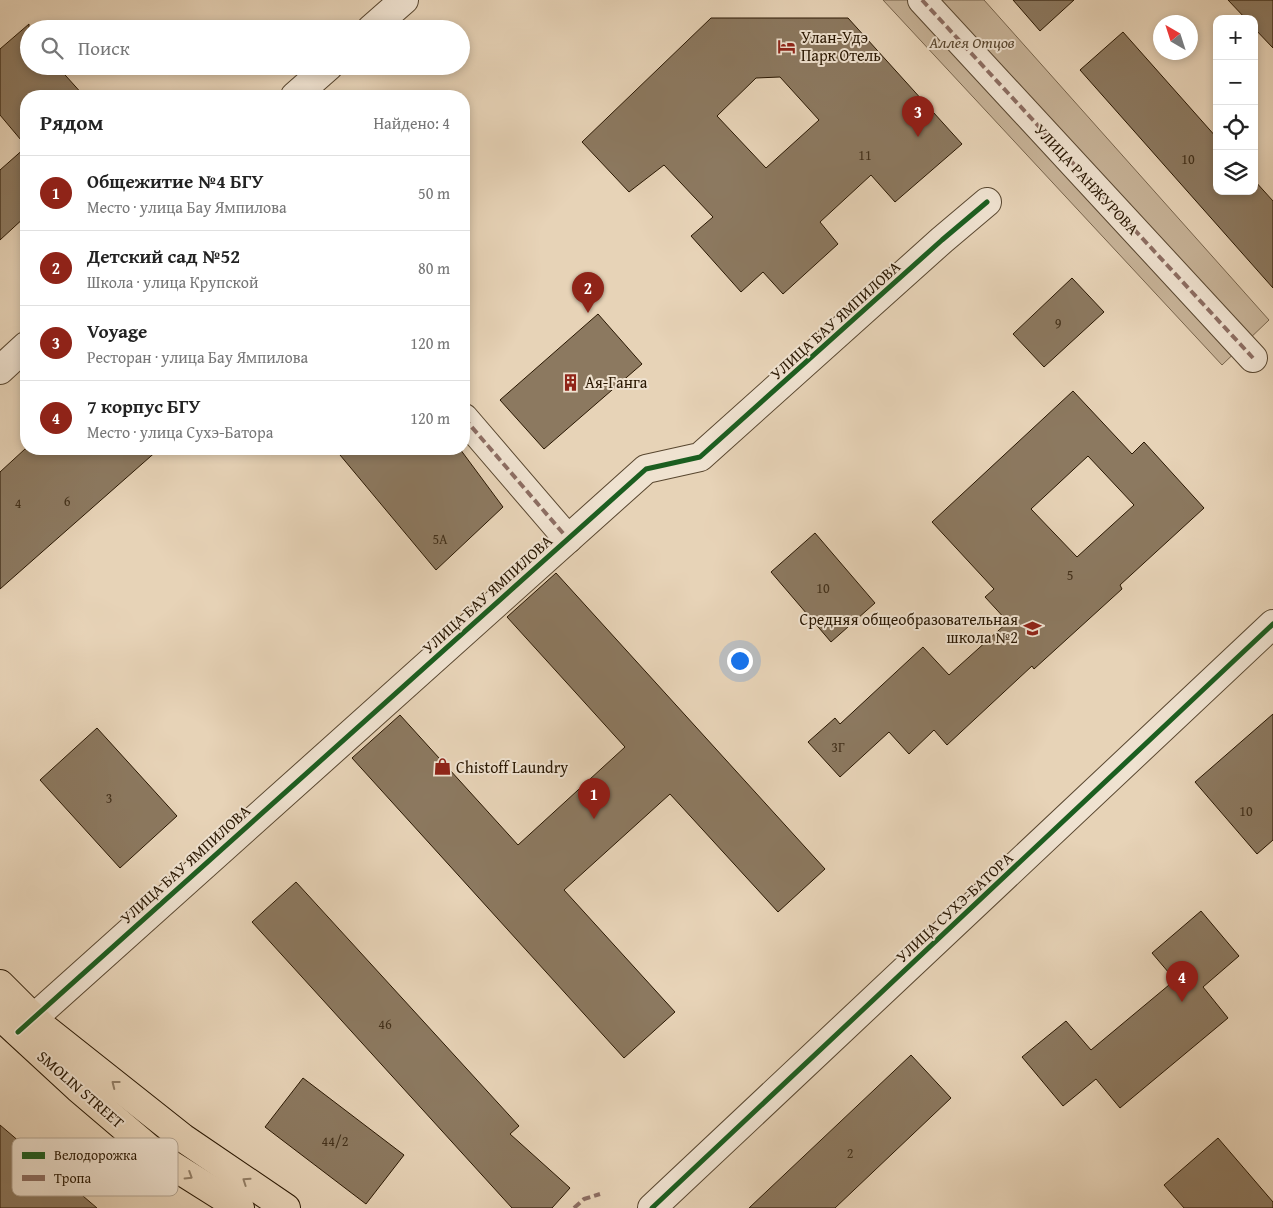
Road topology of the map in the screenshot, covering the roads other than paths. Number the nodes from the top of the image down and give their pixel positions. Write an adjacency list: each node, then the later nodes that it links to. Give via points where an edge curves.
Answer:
1 (404, 0): 3 (street)
2 (922, 0): 8 (street, УЛИЦА РАНЖУРОВА)
3 (381, 20)
4 (319, 75): 5 (street)
5 (303, 90)
6 (987, 202): 11 (street, УЛИЦА БАУ ЯМПИЛОВА, via 700,457 646,469)
7 (20, 352): 9 (street)
8 (1253, 358)
9 (0, 370)
10 (470, 425): 11 (street)
11 (568, 539): 14 (street, УЛИЦА БАУ ЯМПИЛОВА)
12 (1273, 624): 19 (street, УЛИЦА СУХЭ-БАТОРА)
13 (0, 984): 14 (main road)
14 (17, 1022): 15 (main road, SMOLIN STREET, one-way to 15, via 78,1088); 18 (main road, one-way to 14, via 183,1138 43,1027)
15 (137, 1138)
16 (178, 1169): 17 (main road, SMOLIN STREET, one-way to 17)
17 (240, 1208)
18 (286, 1208)
19 (652, 1208)

